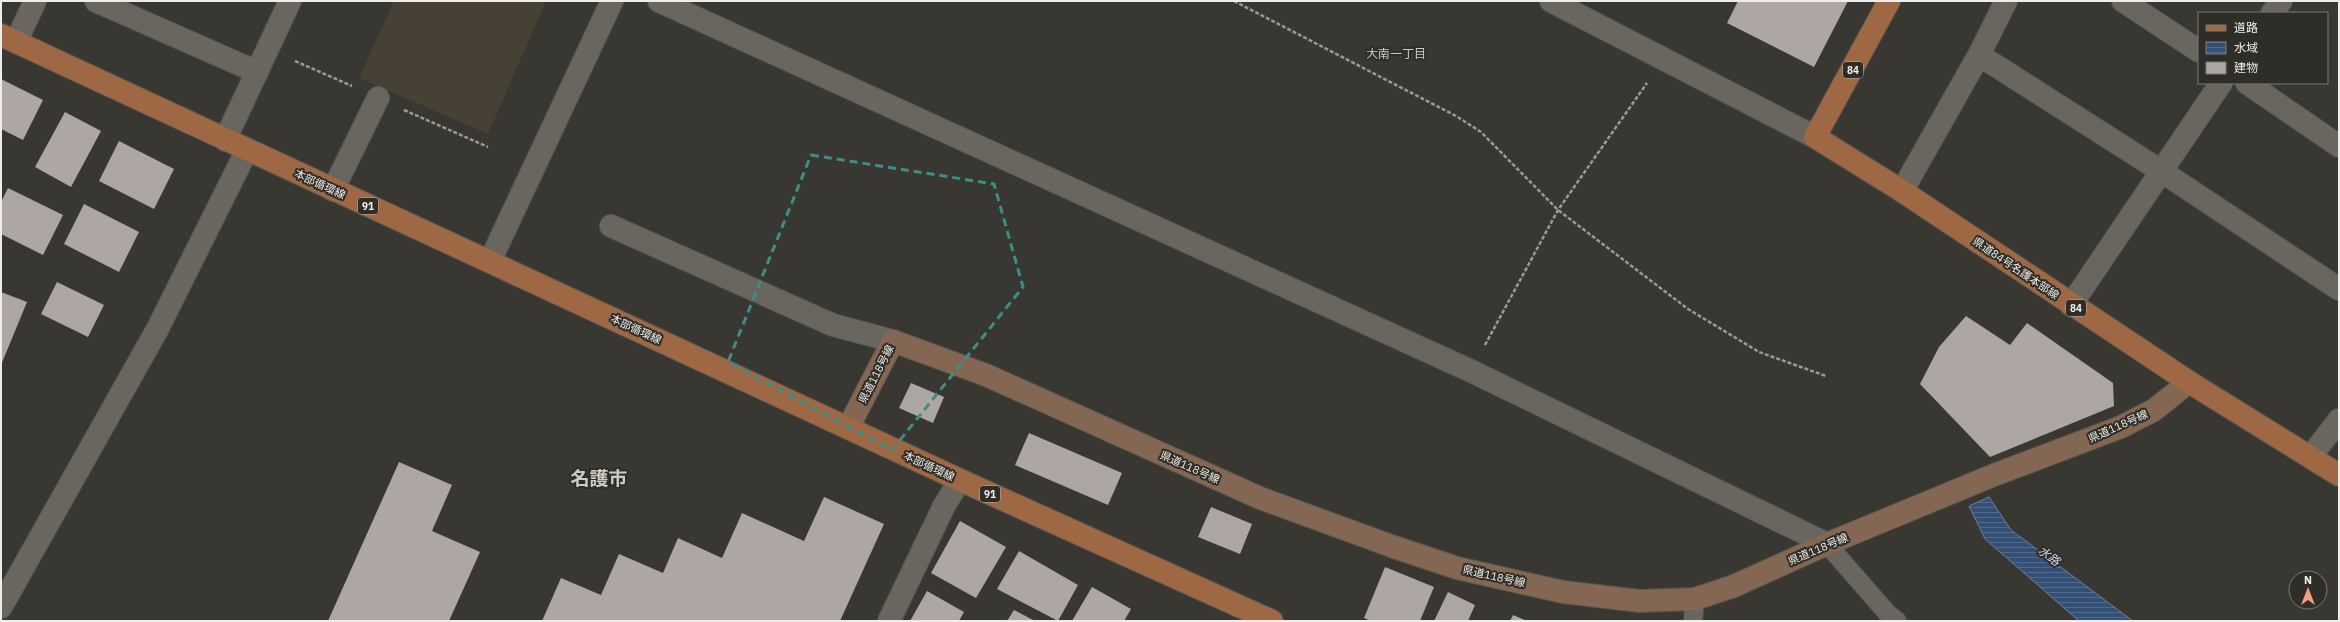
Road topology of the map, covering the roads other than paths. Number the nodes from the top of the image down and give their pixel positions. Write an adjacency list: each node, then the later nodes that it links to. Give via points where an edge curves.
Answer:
1 (35, 1): 12 (street)
2 (96, 1): 15 (street)
3 (290, 1): 15 (street)
4 (612, 1): 27 (street)
5 (659, 1): 37 (street, via 1471,370)
6 (1551, 1): 19 (street)
7 (1889, 1): 19 (main road, 84)
8 (2006, 1): 14 (street)
9 (2123, 1): 13 (street)
10 (2281, 1): 11 (street)
11 (2273, 12)
12 (8, 38): 20 (main road, 本部循環線 / 91)
13 (2198, 50)
14 (1979, 56): 23 (street); 25 (street)
15 (257, 72): 20 (street)
16 (2221, 84): 23 (street)
17 (2248, 84): 21 (street)
18 (378, 98): 24 (street)
19 (1815, 138): 25 (main road, 県道84号名護本部線 / 84)
20 (225, 140): 22 (main road, 本部循環線 / 91)
21 (2339, 146)
22 (247, 150): 24 (main road, 本部循環線 / 91); 39 (street, via 157,330)
23 (2161, 172): 28 (street); 29 (street)
24 (333, 190): 27 (main road, 本部循環線 / 91)
25 (1902, 191): 29 (main road, 県道84号名護本部線 / 84)
26 (610, 226): 30 (street, via 833,325)
27 (490, 261): 33 (main road, 本部循環線 / 91)
28 (2339, 289)
29 (2071, 305): 31 (main road, 県道84号名護本部線 / 84)
30 (893, 341): 33 (main road, 県道118号線); 38 (main road, 県道118号線, via 986,375 1260,498 1457,568 1563,592 1640,601)
31 (2189, 382): 34 (main road, 県道84号名護本部線 / 84); 37 (main road, 県道118号線, via 2154,410 2121,427 1994,475)
32 (2339, 420): 34 (street)
33 (848, 428): 36 (main road, 本部循環線 / 91)
34 (2311, 456): 35 (main road, 県道84号名護本部線 / 84)
35 (2339, 475)
36 (960, 480): 40 (street, via 944,506); 41 (main road, 本部循環線 / 91)
37 (1827, 544): 38 (main road, 県道118号線, via 1734,586); 43 (lane)
38 (1695, 599): 42 (lane)
39 (1, 607)
40 (889, 621)
41 (1272, 621)
42 (1693, 621)
43 (1897, 621)

